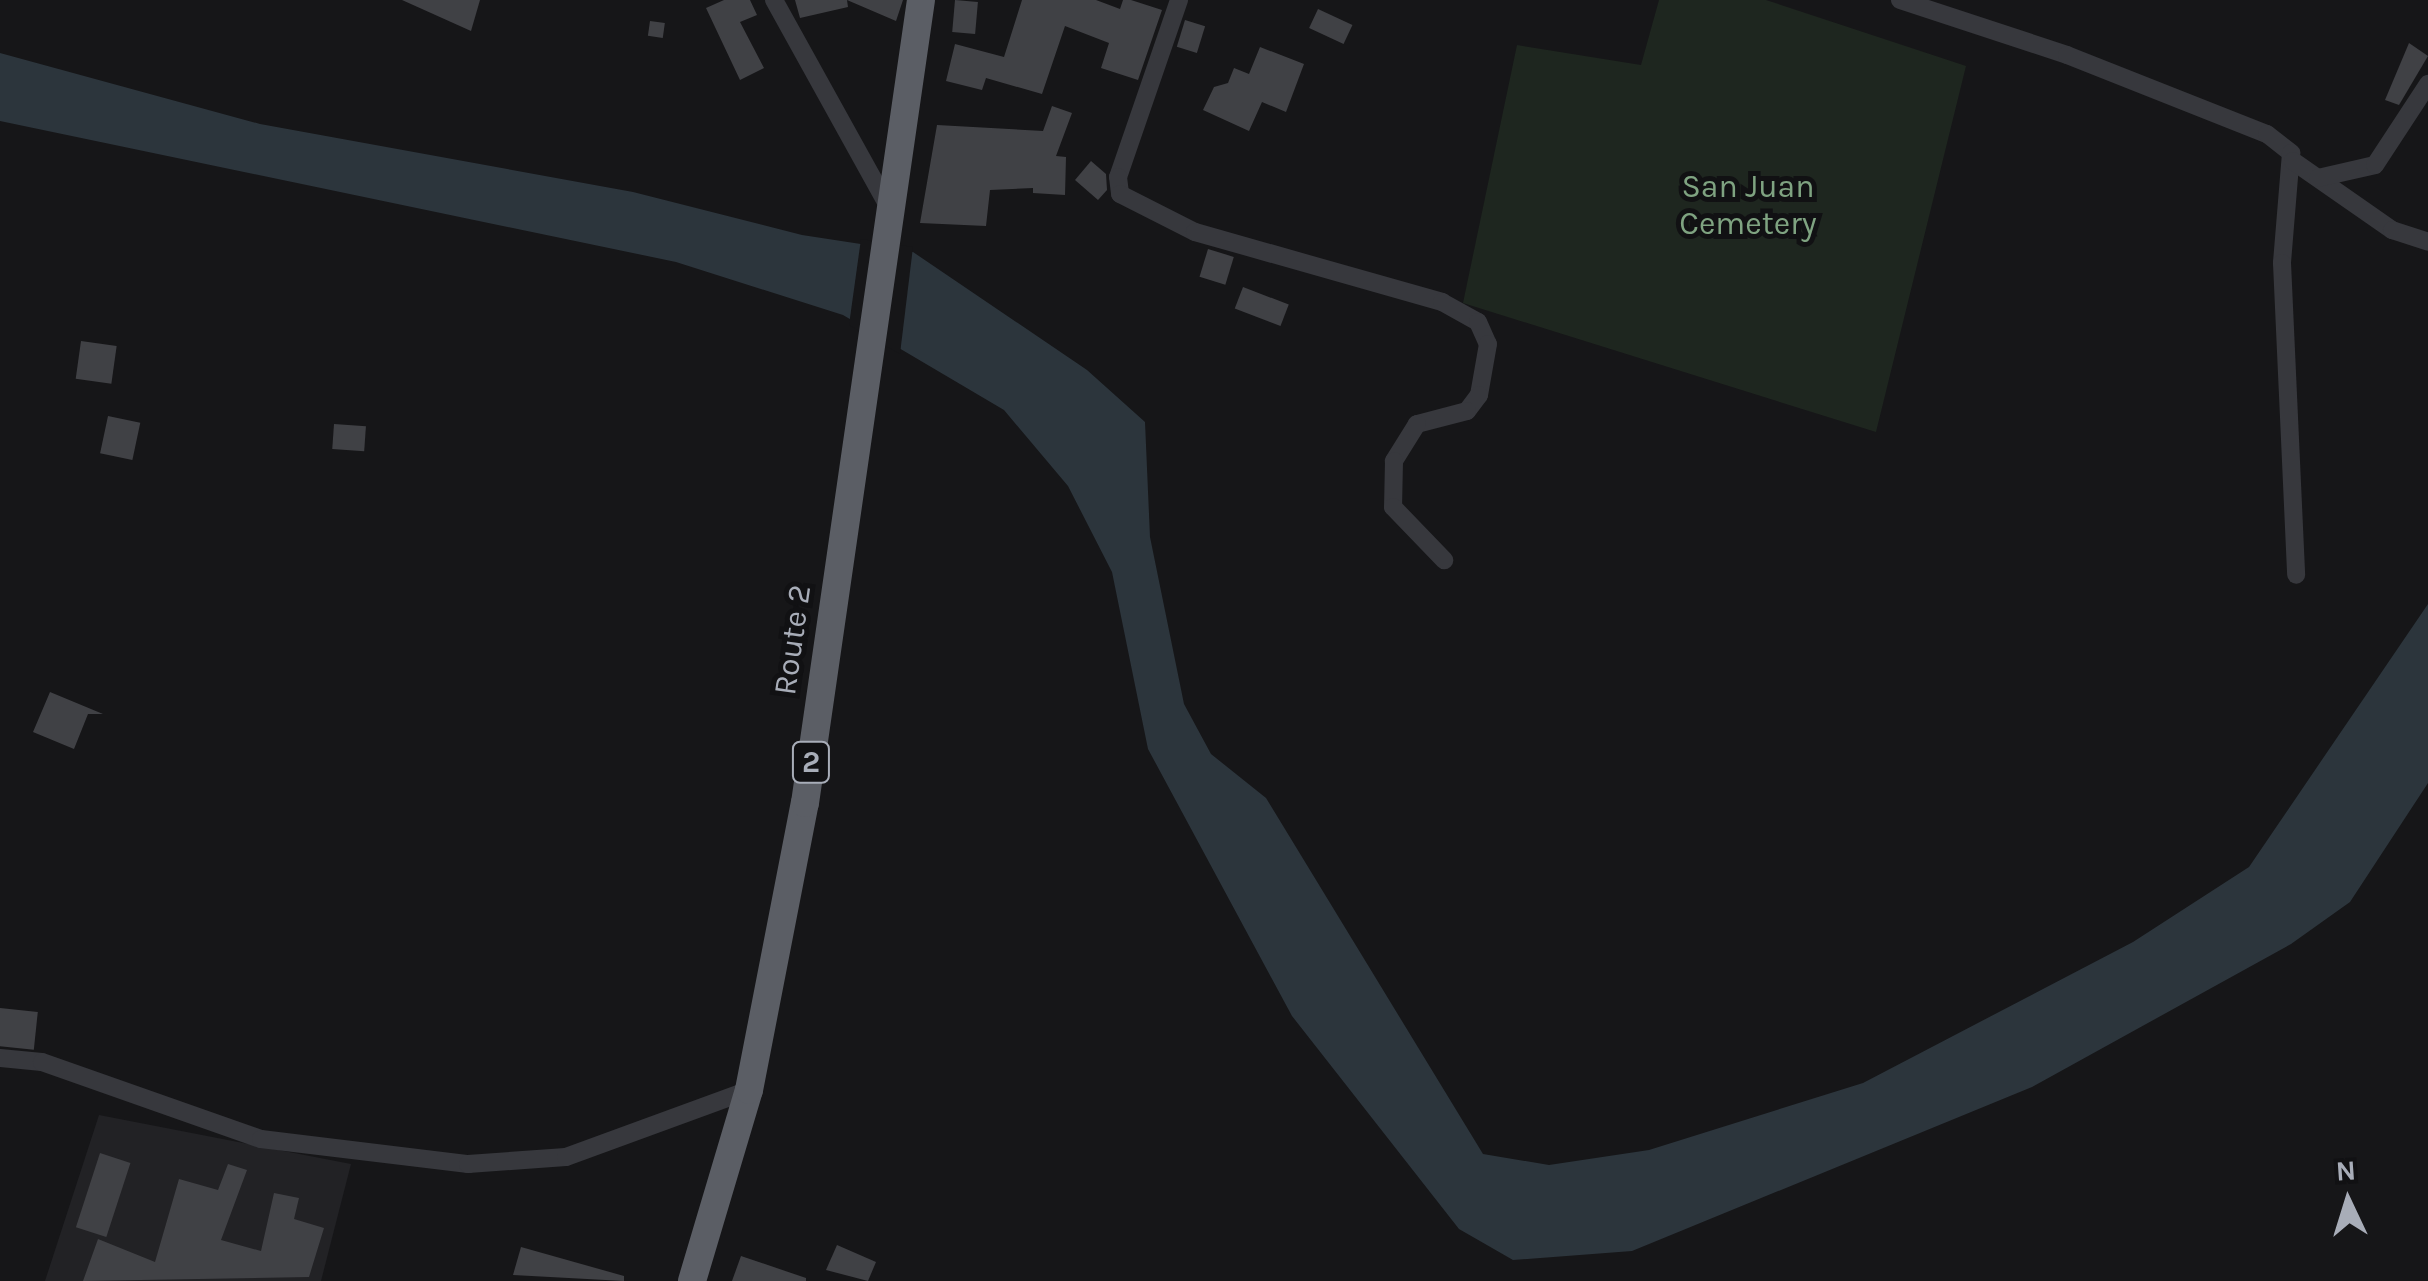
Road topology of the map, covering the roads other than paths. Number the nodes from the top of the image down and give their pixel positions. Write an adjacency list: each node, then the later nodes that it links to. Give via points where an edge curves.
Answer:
1 (774, 0): 8 (street)
2 (921, 0): 8 (highway, Route 2 / 2)
3 (1180, 0): 10 (street, via 1118,178 1120,194 1196,232 1442,302 1478,322 1488,344 1480,395 1468,411 1416,424 1394,460 1393,507)
4 (1900, 0): 6 (street, via 2066,54 2267,134)
5 (2428, 84): 7 (street, via 2376,165)
6 (2293, 160): 7 (street); 11 (street, via 2282,263)
7 (2318, 178): 9 (street, via 2392,230)
8 (889, 223): 13 (highway, Route 2 / 2, via 805,804)
9 (2428, 242)
10 (1444, 560)
11 (2296, 575)
12 (0, 1058): 13 (street, via 42,1062 261,1139 468,1164 566,1157)
13 (749, 1090): 14 (highway, Route 2 / 2)
14 (692, 1281)

